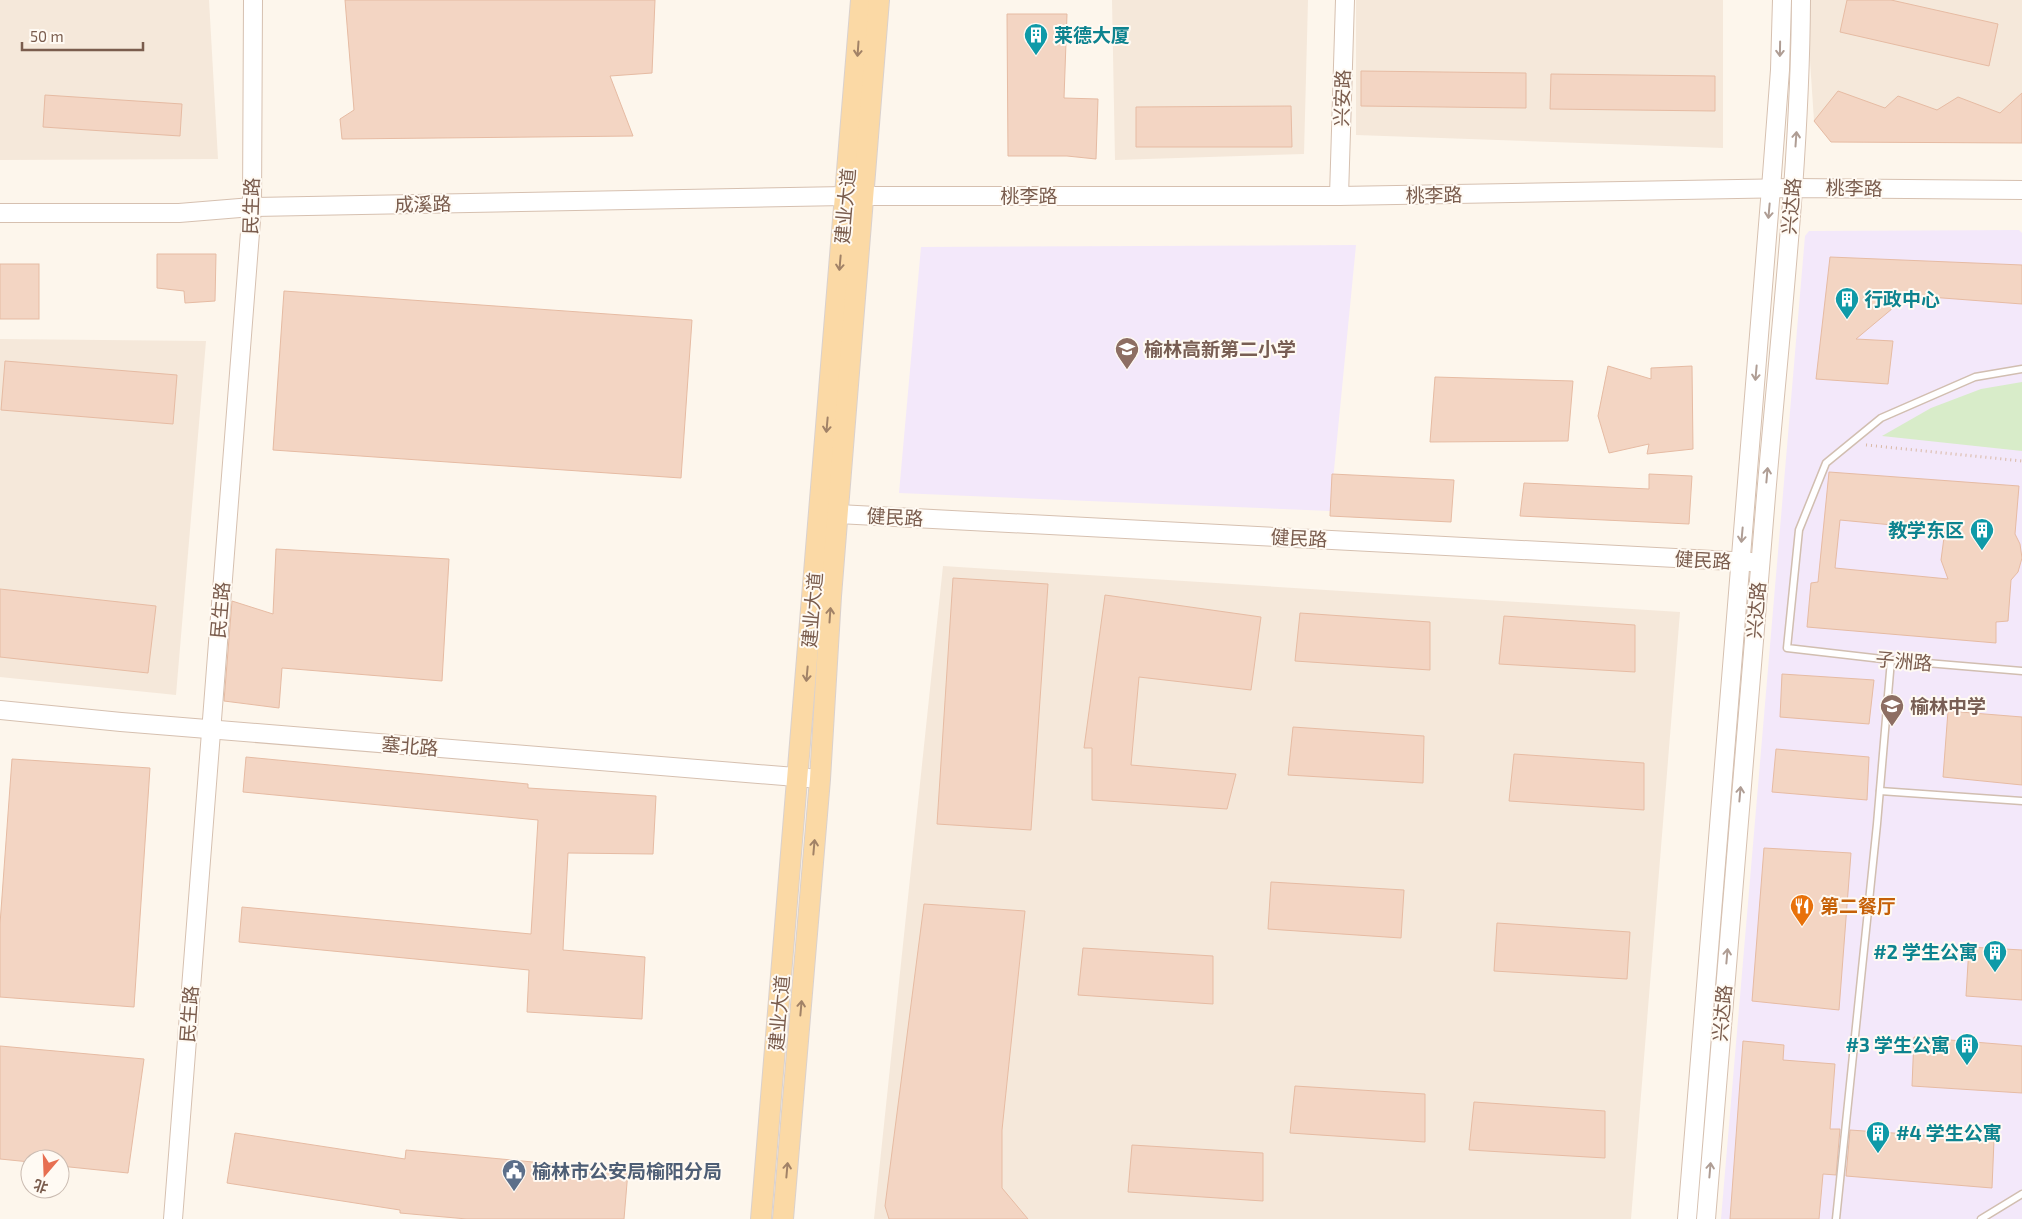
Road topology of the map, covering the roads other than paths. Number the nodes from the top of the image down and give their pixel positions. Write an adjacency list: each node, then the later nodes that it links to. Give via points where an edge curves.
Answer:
1 (253, 0): 12 (main road, 民生路)
2 (861, 0): 10 (main road, 建业大道, one-way to 10)
3 (879, 0): 10 (main road, 建业大道)
4 (1345, 0): 11 (main road, 兴安路)
5 (1782, 0): 7 (main road, 兴达路, one-way to 7)
6 (1801, 0): 8 (main road, 兴达路, one-way to 6, via 1801,66)
7 (1771, 188): 8 (main road, 桃李路); 11 (main road, 桃李路); 16 (main road, 兴达路, one-way to 16)
8 (1793, 188): 9 (main road, 桃李路); 17 (main road, 兴达路, one-way to 8)
9 (2022, 190)
10 (854, 196): 11 (main road, 桃李路); 12 (main road, 成溪路); 15 (main road, 建业大道); 22 (main road, 建业大道, one-way to 22)
11 (1339, 196)
12 (252, 207): 13 (main road, 成溪路, via 179,213); 21 (main road, 民生路)
13 (0, 213)
14 (2022, 369): 18 (lane, 子洲路, via 1975,377 1881,418 1826,463 1799,530 1787,648)
15 (838, 514): 16 (main road, 健民路); 23 (main road, 建业大道, one-way to 15)
16 (1740, 562): 17 (main road, 健民路); 30 (main road, 兴达路)
17 (1760, 563): 31 (main road, 兴达路, one-way to 17)
18 (1891, 660): 19 (lane, 子洲路); 24 (lane)
19 (2022, 671)
20 (0, 710): 21 (main road, 塞北路)
21 (211, 730): 22 (main road, 塞北路); 27 (main road, 民生路)
22 (798, 777): 23 (main road, 塞北路); 28 (main road, 建业大道)
23 (820, 779): 29 (main road, 建业大道, one-way to 23)
24 (1880, 791): 25 (lane); 32 (lane)
25 (2022, 801)
26 (2022, 1194): 33 (lane)
27 (173, 1219)
28 (762, 1219)
29 (783, 1219)
30 (1687, 1219)
31 (1706, 1219)
32 (1836, 1219)
33 (1981, 1219)

